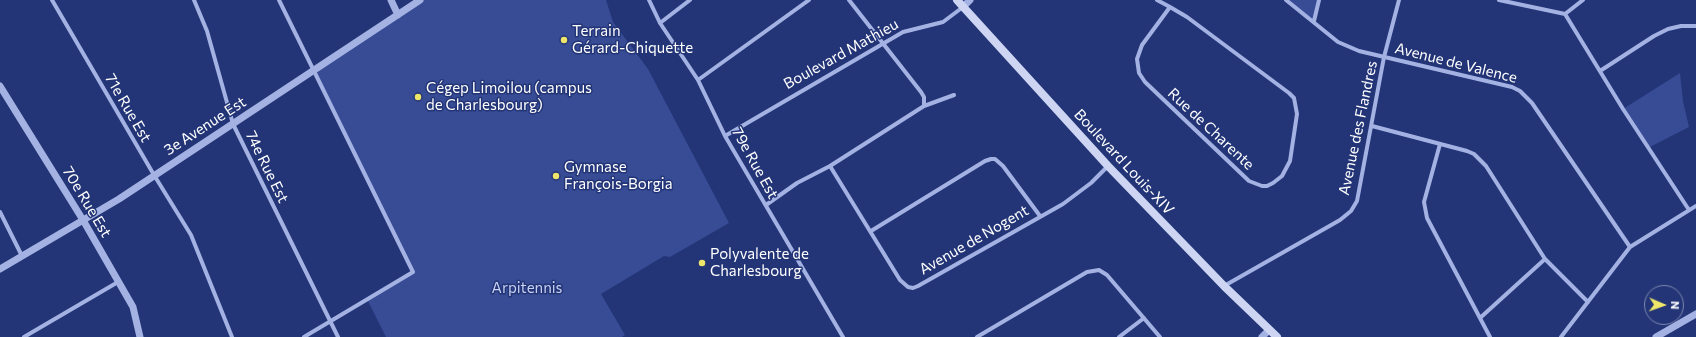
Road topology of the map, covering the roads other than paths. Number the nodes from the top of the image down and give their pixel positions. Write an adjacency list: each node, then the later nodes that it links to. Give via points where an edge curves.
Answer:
1 (52, 0): 39 (street, 71e Rue Est)
2 (194, 0): 33 (street, 74e Rue Est, via 207,31)
3 (279, 0): 27 (street)
4 (391, 0): 21 (street)
5 (420, 0): 21 (street, 3e Avenue Est)
6 (649, 0): 23 (street, 79e Rue Est)
7 (690, 0): 23 (street)
8 (809, 0): 29 (street)
9 (849, 0): 25 (street)
10 (957, 0): 18 (main road, Boulevard Louis-XIV)
11 (970, 0): 18 (street, Boulevard Mathieu)
12 (1158, 0): 19 (street, Rue de Charente)
13 (1286, 0): 22 (street, Avenue de Valence)
14 (1319, 0): 22 (street)
15 (1399, 0): 26 (street, Avenue des Flandres)
16 (1499, 0): 20 (street)
17 (1584, 0): 20 (street)
18 (963, 7): 25 (street, Boulevard Mathieu, via 943,22 903,32); 38 (main road, Boulevard Louis-XIV)
19 (1170, 7): 19 (street, Rue de Charente, via 1142,45 1137,59 1139,73 1145,82 1249,181 1262,186 1273,183 1282,176 1290,161 1297,114 1294,98)
20 (1564, 14): 28 (street)
21 (398, 15): 27 (street, 3e Avenue Est)
22 (1314, 21): 26 (street, Avenue de Valence, via 1338,42 1359,51)
23 (660, 23): 29 (street, 79e Rue Est)
24 (1696, 26): 28 (street, via 1668,29)
25 (884, 43): 32 (street, via 921,92); 35 (street, Boulevard Mathieu)
26 (1384, 57): 34 (street, Avenue des Flandres); 47 (street, Avenue de Valence, via 1520,91 1532,104)
27 (314, 70): 33 (street, 3e Avenue Est); 57 (street, via 413,272)
28 (1600, 71): 42 (street)
29 (698, 80): 35 (street, 79e Rue Est)
30 (0, 86): 45 (street, 70e Rue Est)
31 (954, 95): 32 (street)
32 (924, 106): 37 (street)
33 (232, 124): 39 (street, 3e Avenue Est); 57 (street, 74e Rue Est)
34 (1372, 126): 36 (street); 52 (street, Avenue des Flandres, via 1357,200 1351,210 1325,229)
35 (725, 136): 40 (street, 79e Rue Est)
36 (1440, 144): 49 (street, via 1467,151 1480,159); 56 (street, via 1424,202 1427,218)
37 (830, 166): 40 (street, via 797,183); 46 (street, Avenue de Nogent)
38 (1108, 166): 44 (street, Avenue de Nogent, via 1091,183); 52 (main road, Boulevard Louis-XIV)
39 (154, 176): 45 (street, 3e Avenue Est); 61 (street, 71e Rue Est, via 191,235)
40 (766, 205): 64 (street, 79e Rue Est)
41 (1696, 206): 42 (street)
42 (1689, 210): 47 (street)
43 (0, 212): 48 (street)
44 (1040, 216): 46 (street, via 1003,166 995,159 991,159); 46 (street, Avenue de Nogent, via 913,288 900,280)
45 (84, 220): 48 (street, 3e Avenue Est); 51 (street, 70e Rue Est)
46 (871, 231)
47 (1630, 247): 53 (street)
48 (22, 256): 50 (street, 3e Avenue Est)
49 (1545, 259): 53 (street); 56 (street)
50 (0, 269)
51 (118, 282): 59 (street); 60 (street, 70e Rue Est, via 133,307)
52 (1224, 286): 58 (main road, Boulevard Louis-XIV)
53 (1588, 302): 71 (street)
54 (1696, 314): 72 (street)
55 (1144, 318): 65 (street, via 1107,274 1094,270); 66 (street); 67 (street)
56 (1480, 318): 70 (street)
57 (331, 322): 62 (street); 63 (street, 74e Rue Est)
58 (1269, 330): 68 (street); 69 (main road, Boulevard Louis-XIV)
59 (24, 337)
60 (140, 337)
61 (232, 337)
62 (304, 337)
63 (338, 337)
64 (843, 337)
65 (977, 337)
66 (1119, 337)
67 (1160, 337)
68 (1262, 337)
69 (1277, 337)
70 (1490, 337)
71 (1561, 337)
72 (1656, 337)

